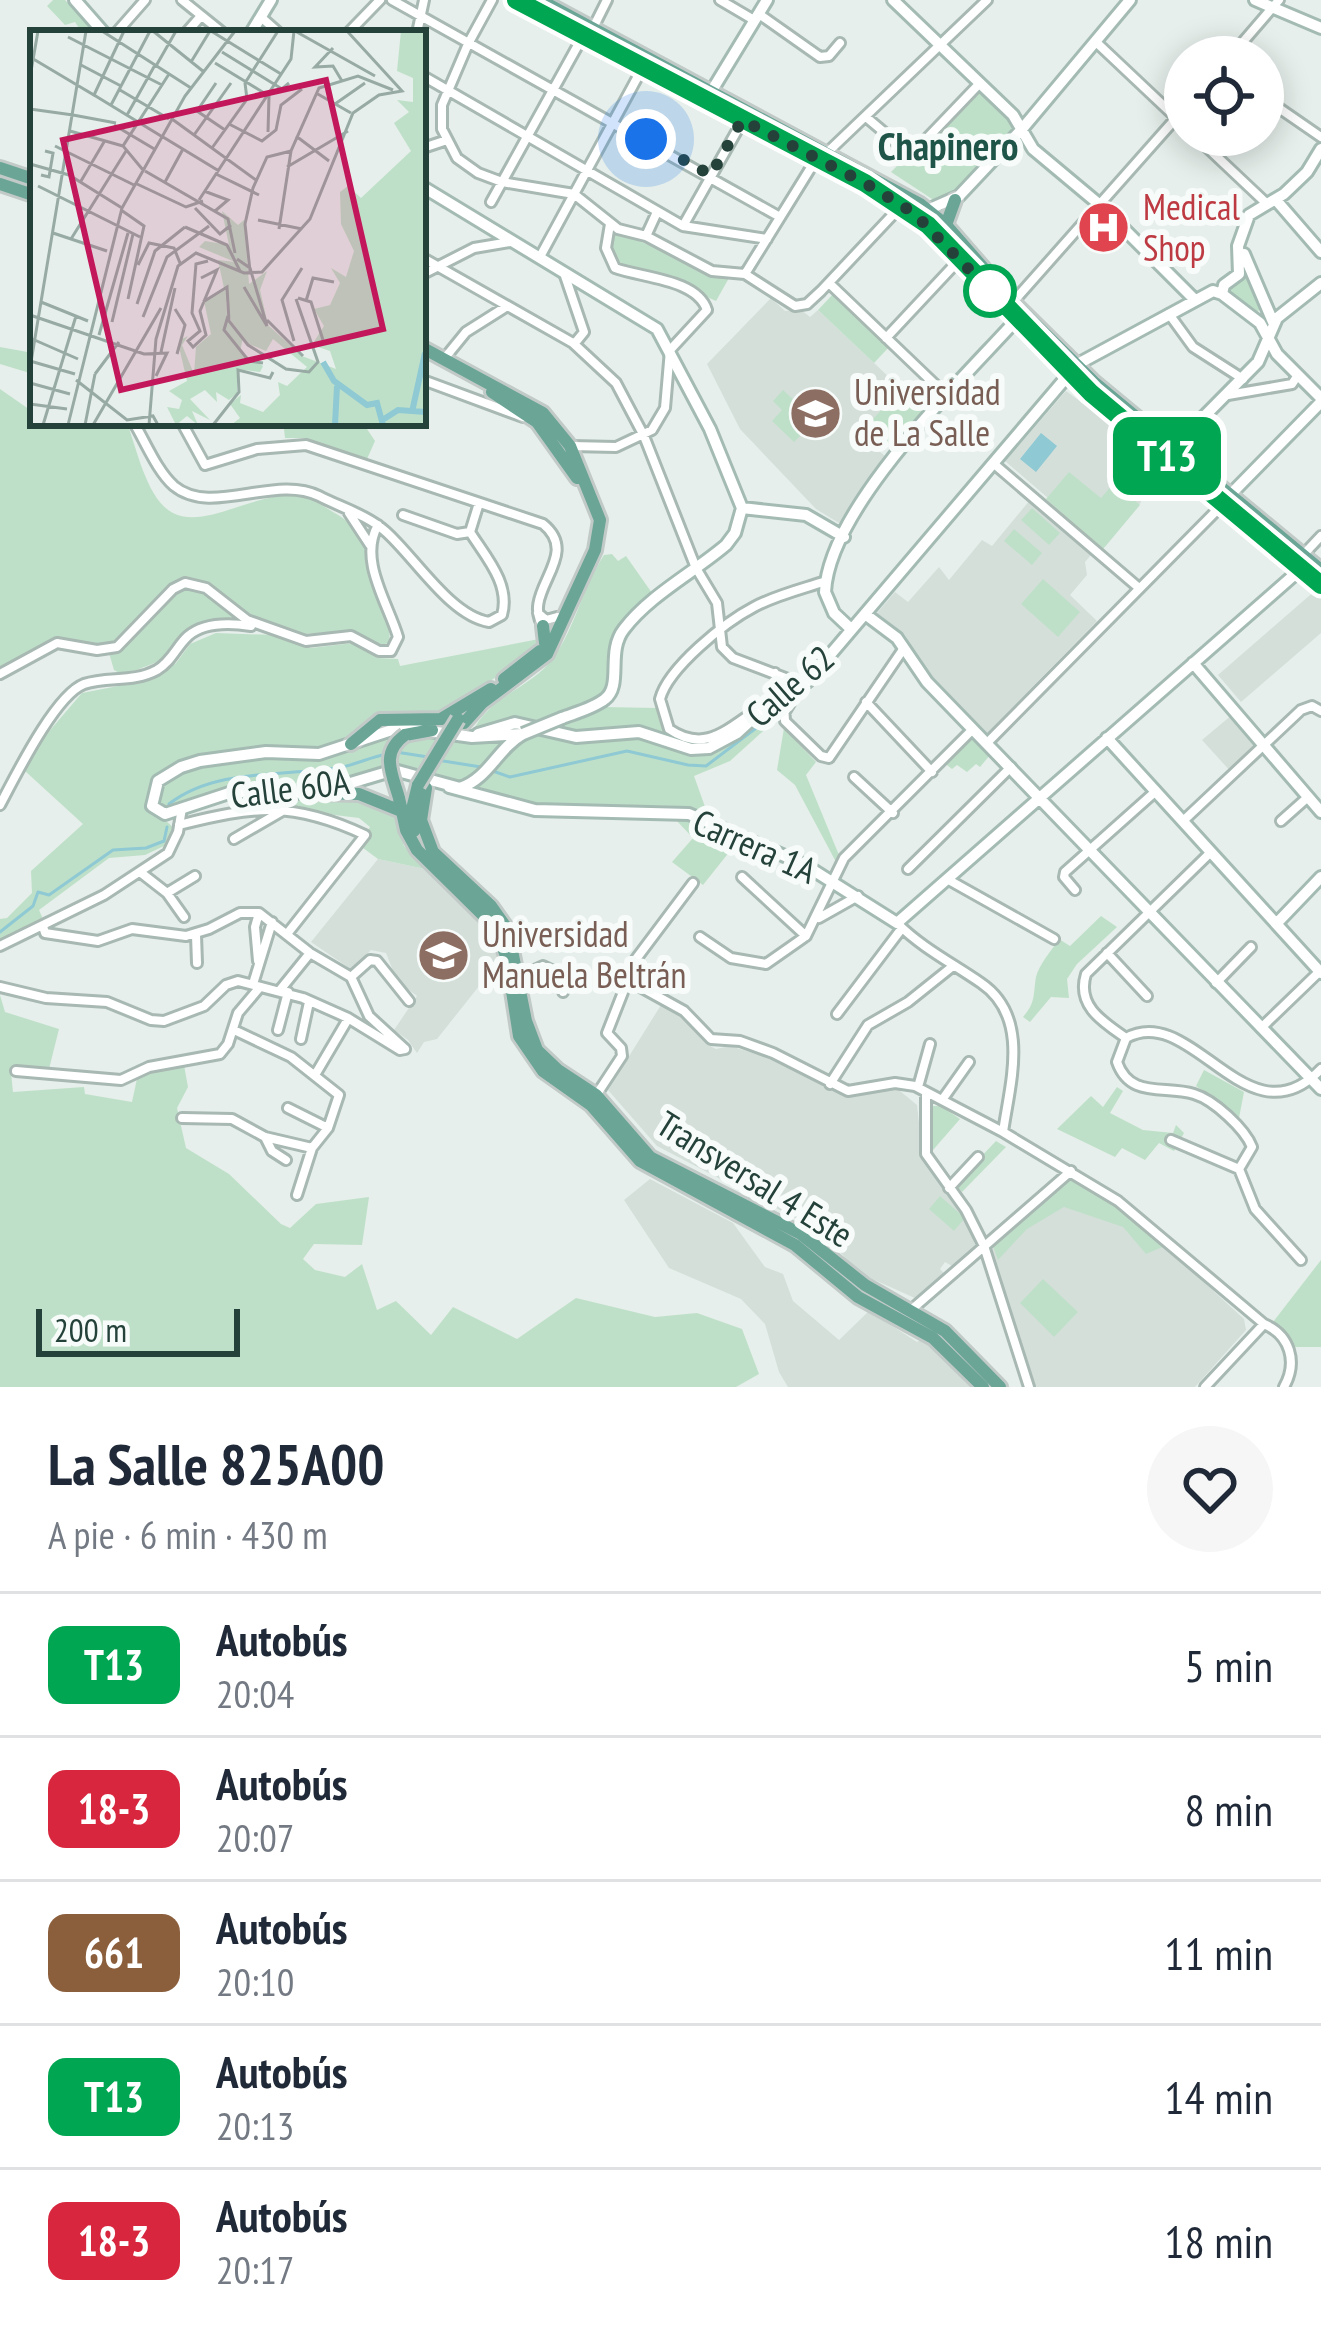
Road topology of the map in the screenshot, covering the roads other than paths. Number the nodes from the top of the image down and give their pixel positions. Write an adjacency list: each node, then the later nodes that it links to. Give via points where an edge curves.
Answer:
1 (75, 0): 24 (street)
2 (146, 0): 25 (street)
3 (182, 0): 19 (street)
4 (272, 0): 22 (street)
5 (380, 0): 30 (street)
6 (392, 0): 20 (street)
7 (424, 0): 20 (street)
8 (492, 0): 35 (street)
9 (516, 0): 32 (main road)
10 (540, 0): 32 (main road)
11 (607, 0): 32 (street)
12 (720, 0): 21 (street)
13 (767, 0): 21 (street)
14 (893, 0): 37 (street)
15 (987, 0): 37 (street)
16 (1130, 0): 34 (street)
17 (1255, 0): 18 (street)
18 (1276, 4): 23 (street); 33 (street)
19 (201, 16): 26 (street); 27 (street)
20 (420, 17): 31 (street); 35 (street)
21 (756, 17): 36 (street, via 820,57); 43 (street)
22 (262, 18): 28 (street); 29 (street)
23 (1321, 28)
24 (101, 30)
25 (119, 30)
26 (189, 30)
27 (219, 30)
28 (253, 30)
29 (276, 30)
30 (352, 30)
31 (418, 30)
32 (588, 32): 38 (main road); 41 (street); 43 (main road)
33 (1248, 36)
34 (1096, 41): 44 (street); 49 (street)
35 (468, 44): 41 (street); 42 (street)
36 (840, 44)
37 (941, 45): 40 (street); 46 (street)
38 (643, 67): 47 (main road); 48 (street)
39 (426, 78): 42 (street)
40 (980, 83): 46 (street, via 913,154); 49 (street)
41 (554, 87): 48 (street); 51 (street)
42 (447, 90): 51 (street); 53 (street, via 440,116)
43 (711, 92): 56 (main road)
44 (1164, 106)
45 (1284, 111): 52 (street)
46 (866, 117): 56 (street)
47 (742, 120): 56 (main road); 60 (street)
48 (613, 121): 59 (street); 60 (street)
49 (1022, 129): 67 (street); 70 (street, via 1033,149)
50 (1164, 132): 70 (street)
51 (526, 136): 59 (street); 61 (street)
52 (1321, 137)
53 (447, 140): 54 (street); 61 (street, via 466,166)
54 (426, 147)
55 (1321, 149): 68 (street)
56 (824, 156): 71 (main road); 72 (main road); 74 (street)
57 (1218, 156): 68 (street)
58 (0, 168): 64 (main road)
59 (586, 171): 66 (street); 73 (street)
60 (711, 175): 74 (street); 76 (street)
61 (502, 182): 66 (street); 69 (street)
62 (0, 184): 65 (main road)
63 (426, 189): 81 (street)
64 (30, 190)
65 (30, 191)
66 (574, 194): 75 (street); 83 (street)
67 (955, 200): 72 (street); 77 (main road)
68 (1271, 201): 80 (street, via 1249,215); 82 (street)
69 (490, 202)
70 (1100, 205): 93 (street); 94 (street)
71 (908, 209): 72 (street); 84 (main road); 90 (street)
72 (929, 211): 77 (main road)
73 (657, 212): 76 (street); 78 (street)
74 (780, 217): 79 (street)
75 (610, 224): 78 (street); 104 (street, via 606,248 615,268 702,298 707,310)
76 (683, 226): 79 (street)
77 (946, 226): 94 (main road)
78 (646, 236): 89 (street, via 712,271)
79 (767, 238): 89 (street)
80 (1239, 238): 92 (street, via 1240,271); 95 (street)
81 (518, 241): 83 (street); 86 (street, via 474,248)
82 (1321, 252)
83 (541, 255): 87 (street)
84 (960, 259): 99 (main road); 101 (street)
85 (426, 260): 86 (street)
86 (436, 266): 88 (street); 96 (street)
87 (562, 268): 102 (street, via 584,332); 104 (street, via 646,319)
88 (426, 272)
89 (745, 274): 90 (street, via 804,305)
90 (829, 283): 101 (street)
91 (1321, 283): 100 (street)
92 (1222, 294): 93 (street, Calle 62); 98 (street)
93 (1195, 300): 97 (street, Calle 62)
94 (1013, 302): 107 (main road)
95 (1265, 304): 98 (street); 100 (street)
96 (506, 307): 102 (street); 106 (street, via 466,332)
97 (1169, 314): 107 (street, Calle 62); 109 (street, via 1193,347)
98 (1252, 315): 100 (street)
99 (1017, 319): 107 (main road); 111 (street)
100 (1271, 328): 108 (street, via 1277,354); 109 (street, via 1262,357)
101 (886, 338): 111 (street)
102 (573, 343): 119 (street, via 616,383)
103 (426, 350): 106 (main road)
104 (670, 350): 119 (street, via 664,408); 126 (street)
105 (426, 351): 115 (main road)
106 (444, 359): 120 (main road, via 531,404)
107 (1073, 369): 121 (main road); 122 (street, Calle 62)
108 (1298, 375): 112 (street, via 1288,385); 113 (street)
109 (1243, 379): 112 (street)
110 (426, 381): 115 (street)
111 (947, 395): 114 (street)
112 (1226, 396): 121 (street)
113 (1321, 400): 124 (street)
114 (927, 417): 118 (street); 132 (street, via 892,455)
115 (537, 422): 123 (main road)
116 (136, 426): 127 (street, via 168,480 187,493 296,487)
117 (184, 426): 125 (street, via 205,465 306,445)
118 (948, 435)
119 (644, 436): 120 (street, via 616,448); 135 (street)
120 (570, 446): 123 (main road)
121 (1170, 452): 124 (main road)
122 (993, 464): 139 (street); 141 (street, Calle 62)
123 (586, 488): 143 (main road, via 599,536)
124 (1227, 498): 134 (main road); 139 (street)
125 (479, 503): 130 (street); 140 (street, via 543,524 556,538 558,556)
126 (742, 508): 132 (street, via 806,515); 135 (street, Calle 60A, via 731,539)
127 (349, 512): 129 (street); 133 (street)
128 (403, 515): 130 (street)
129 (378, 525): 130 (street, via 463,610 489,622 502,614 505,597); 133 (street)
130 (470, 532)
131 (1321, 536): 134 (street)
132 (844, 537): 137 (street)
133 (373, 552): 144 (street, via 398,637 391,650 351,635 311,643)
134 (1303, 561): 136 (main road); 138 (main road); 147 (street)
135 (696, 568): 145 (street, via 717,603); 156 (street, Calle 60A, bridge, via 621,633 607,698)
136 (1321, 570)
137 (826, 581): 142 (street, via 832,610); 145 (street, via 759,604)
138 (1321, 585)
139 (1139, 588): 159 (street)
140 (537, 612): 143 (street); 143 (street)
141 (865, 614): 142 (street, Calle 62); 146 (street)
142 (851, 629): 150 (street, Calle 62, via 806,682)
143 (551, 630): 149 (main road, via 533,657); 153 (main road, via 541,662)
144 (276, 631): 148 (street, via 185,583 117,647 57,643); 172 (street, via 203,628 146,675 78,687 53,712)
145 (720, 632): 150 (street, via 728,655 774,672); 150 (street, via 670,676 660,699 669,729 707,741)
146 (904, 648): 151 (street); 154 (street)
147 (1193, 663): 158 (street); 161 (street)
148 (0, 674)
149 (492, 688): 153 (main road); 160 (main road, via 441,719 380,720)
150 (784, 692): 151 (street, via 794,698 783,715 829,758); 157 (street, Calle 62, via 709,748 639,732 576,736 514,723)
151 (866, 702): 164 (street)
152 (1321, 711): 161 (street, via 1305,707)
153 (461, 721): 184 (main road, bridge, via 412,802 412,827)
154 (973, 729): 159 (street); 164 (street)
155 (432, 730): 157 (street, Calle 60A); 160 (street, Calle 60A, via 391,729); 171 (main road, bridge, via 393,746)
156 (524, 734): 157 (street, Calle 60A); 162 (street, Calle 60A)
157 (476, 738): 162 (street, via 493,747)
158 (1107, 738): 167 (street); 169 (street)
159 (987, 743): 163 (street)
160 (351, 744): 177 (street, Calle 60A, via 181,767 154,789 153,808)
161 (1265, 747): 170 (street); 179 (street)
162 (495, 760): 166 (street, Calle 60A, via 465,787)
163 (1011, 767): 169 (street); 185 (street)
164 (932, 772): 176 (street)
165 (854, 777): 176 (street)
166 (449, 788): 168 (street, Calle 60A, via 394,770); 191 (street, Carrera 1A, via 536,810 688,814)
167 (1156, 791): 179 (street); 182 (street)
168 (317, 793): 171 (main road); 173 (street, Calle 60A, via 243,790)
169 (1040, 796): 182 (street); 190 (street)
170 (1308, 797): 175 (street); 178 (street)
171 (400, 804): 184 (main road, via 411,840)
172 (0, 805)
173 (182, 808): 177 (street, Calle 60A); 180 (street)
174 (285, 809): 180 (street); 181 (street); 206 (street, via 365,835)
175 (1321, 812)
176 (893, 813): 191 (street, via 844,858)
177 (165, 814): 180 (street)
178 (1281, 820)
179 (1183, 821): 183 (street)
180 (179, 825): 186 (street, via 168,853)
181 (234, 839)
182 (1091, 850): 193 (street, via 1064,873); 197 (street)
183 (1211, 852): 197 (street); 202 (street)
184 (430, 857): 219 (main road, Transversal 4 Este, via 503,921); 262 (main road, Transversal 4 Este, via 496,928 519,1036 543,1071 591,1105 657,1173 795,1245 858,1298)
185 (908, 868)
186 (140, 872): 195 (street); 203 (street)
187 (195, 876): 195 (street)
188 (742, 877): 207 (street)
189 (1321, 878): 202 (street)
190 (947, 879): 204 (street); 209 (street)
191 (833, 881): 194 (street, Carrera 1A); 200 (street)
192 (693, 883): 220 (street)
193 (1076, 890)
194 (859, 896): 200 (street); 204 (street, Carrera 1A)
195 (169, 897): 198 (street); 199 (street)
196 (259, 913): 201 (street); 205 (street, via 240,913); 214 (street, via 255,945)
197 (1150, 913): 212 (street); 221 (street)
198 (164, 916)
199 (184, 917)
200 (817, 918): 207 (street)
201 (272, 921): 206 (street); 214 (street)
202 (1277, 923): 217 (street)
203 (44, 926): 205 (street, via 56,937 98,941 132,929); 210 (street)
204 (900, 926): 216 (street, Carrera 1A); 229 (street)
205 (196, 934): 215 (street)
206 (286, 934): 213 (street)
207 (806, 936): 208 (street, via 766,964 731,958)
208 (700, 937)
209 (1054, 939)
210 (0, 946)
211 (1251, 947): 221 (street)
212 (1107, 952): 226 (street); 234 (street, via 1083,982 1086,1004)
213 (310, 953): 218 (street); 224 (street)
214 (264, 960): 222 (street)
215 (197, 963)
216 (953, 966): 242 (street, via 868,1025); 250 (street, Carrera 1A, via 991,991 1010,1023)
217 (1320, 973): 231 (street)
218 (351, 976): 227 (street, via 376,961); 230 (street, via 369,1016 405,1049)
219 (518, 976): 225 (street, via 543,966 558,973); 245 (main road, Transversal 4 Este, via 538,1050)
220 (626, 979): 242 (street, via 684,1011 711,1040 773,1053); 245 (street, via 608,1033 622,1056)
221 (1216, 983): 231 (street)
222 (257, 985): 223 (street, via 232,982 204,1006 164,1021 106,1002); 224 (street); 232 (street)
223 (0, 987)
224 (284, 991): 228 (street); 233 (street)
225 (563, 992)
226 (1147, 996)
227 (409, 1001)
228 (309, 1002): 230 (street); 235 (street)
229 (836, 1014)
230 (348, 1018): 240 (street)
231 (1261, 1028): 238 (street)
232 (234, 1030): 239 (street, via 220,1054 115,1081); 240 (street)
233 (278, 1030)
234 (1126, 1038): 244 (street, via 1153,1030 1241,1084); 256 (street, via 1117,1062 1127,1080 1194,1094 1245,1133 1252,1147)
235 (301, 1039)
236 (930, 1043): 243 (street)
237 (969, 1062): 246 (street)
238 (1299, 1066): 241 (street); 244 (street, via 1293,1082)
239 (16, 1071)
240 (315, 1075): 249 (street, via 339,1095)
241 (1318, 1079): 244 (street)
242 (830, 1084): 243 (street, via 855,1092 895,1083)
243 (922, 1089): 246 (street); 258 (street, via 925,1148)
244 (1275, 1090)
245 (596, 1095): 262 (main road, Transversal 4 Este, via 650,1157 795,1230)
246 (942, 1100): 250 (street)
247 (288, 1108): 249 (street)
248 (182, 1118): 251 (street, via 232,1119)
249 (328, 1128): 253 (street)
250 (1003, 1132): 257 (street)
251 (265, 1137): 253 (street); 255 (street)
252 (1171, 1141): 256 (street)
253 (312, 1148): 259 (street)
254 (978, 1157): 258 (street)
255 (286, 1160)
256 (1240, 1169): 261 (street, via 1255,1208)
257 (1071, 1171): 260 (street); 263 (street, via 1135,1212)
258 (950, 1188): 260 (street)
259 (297, 1195)
260 (984, 1246): 262 (street); 266 (street)
261 (1301, 1260)
262 (907, 1316): 264 (main road); 265 (main road, via 945,1331)
263 (1264, 1324): 267 (street); 268 (street, via 1276,1329 1292,1358)
264 (983, 1387)
265 (1000, 1387)
266 (1029, 1387)
267 (1205, 1387)
268 (1283, 1387)

